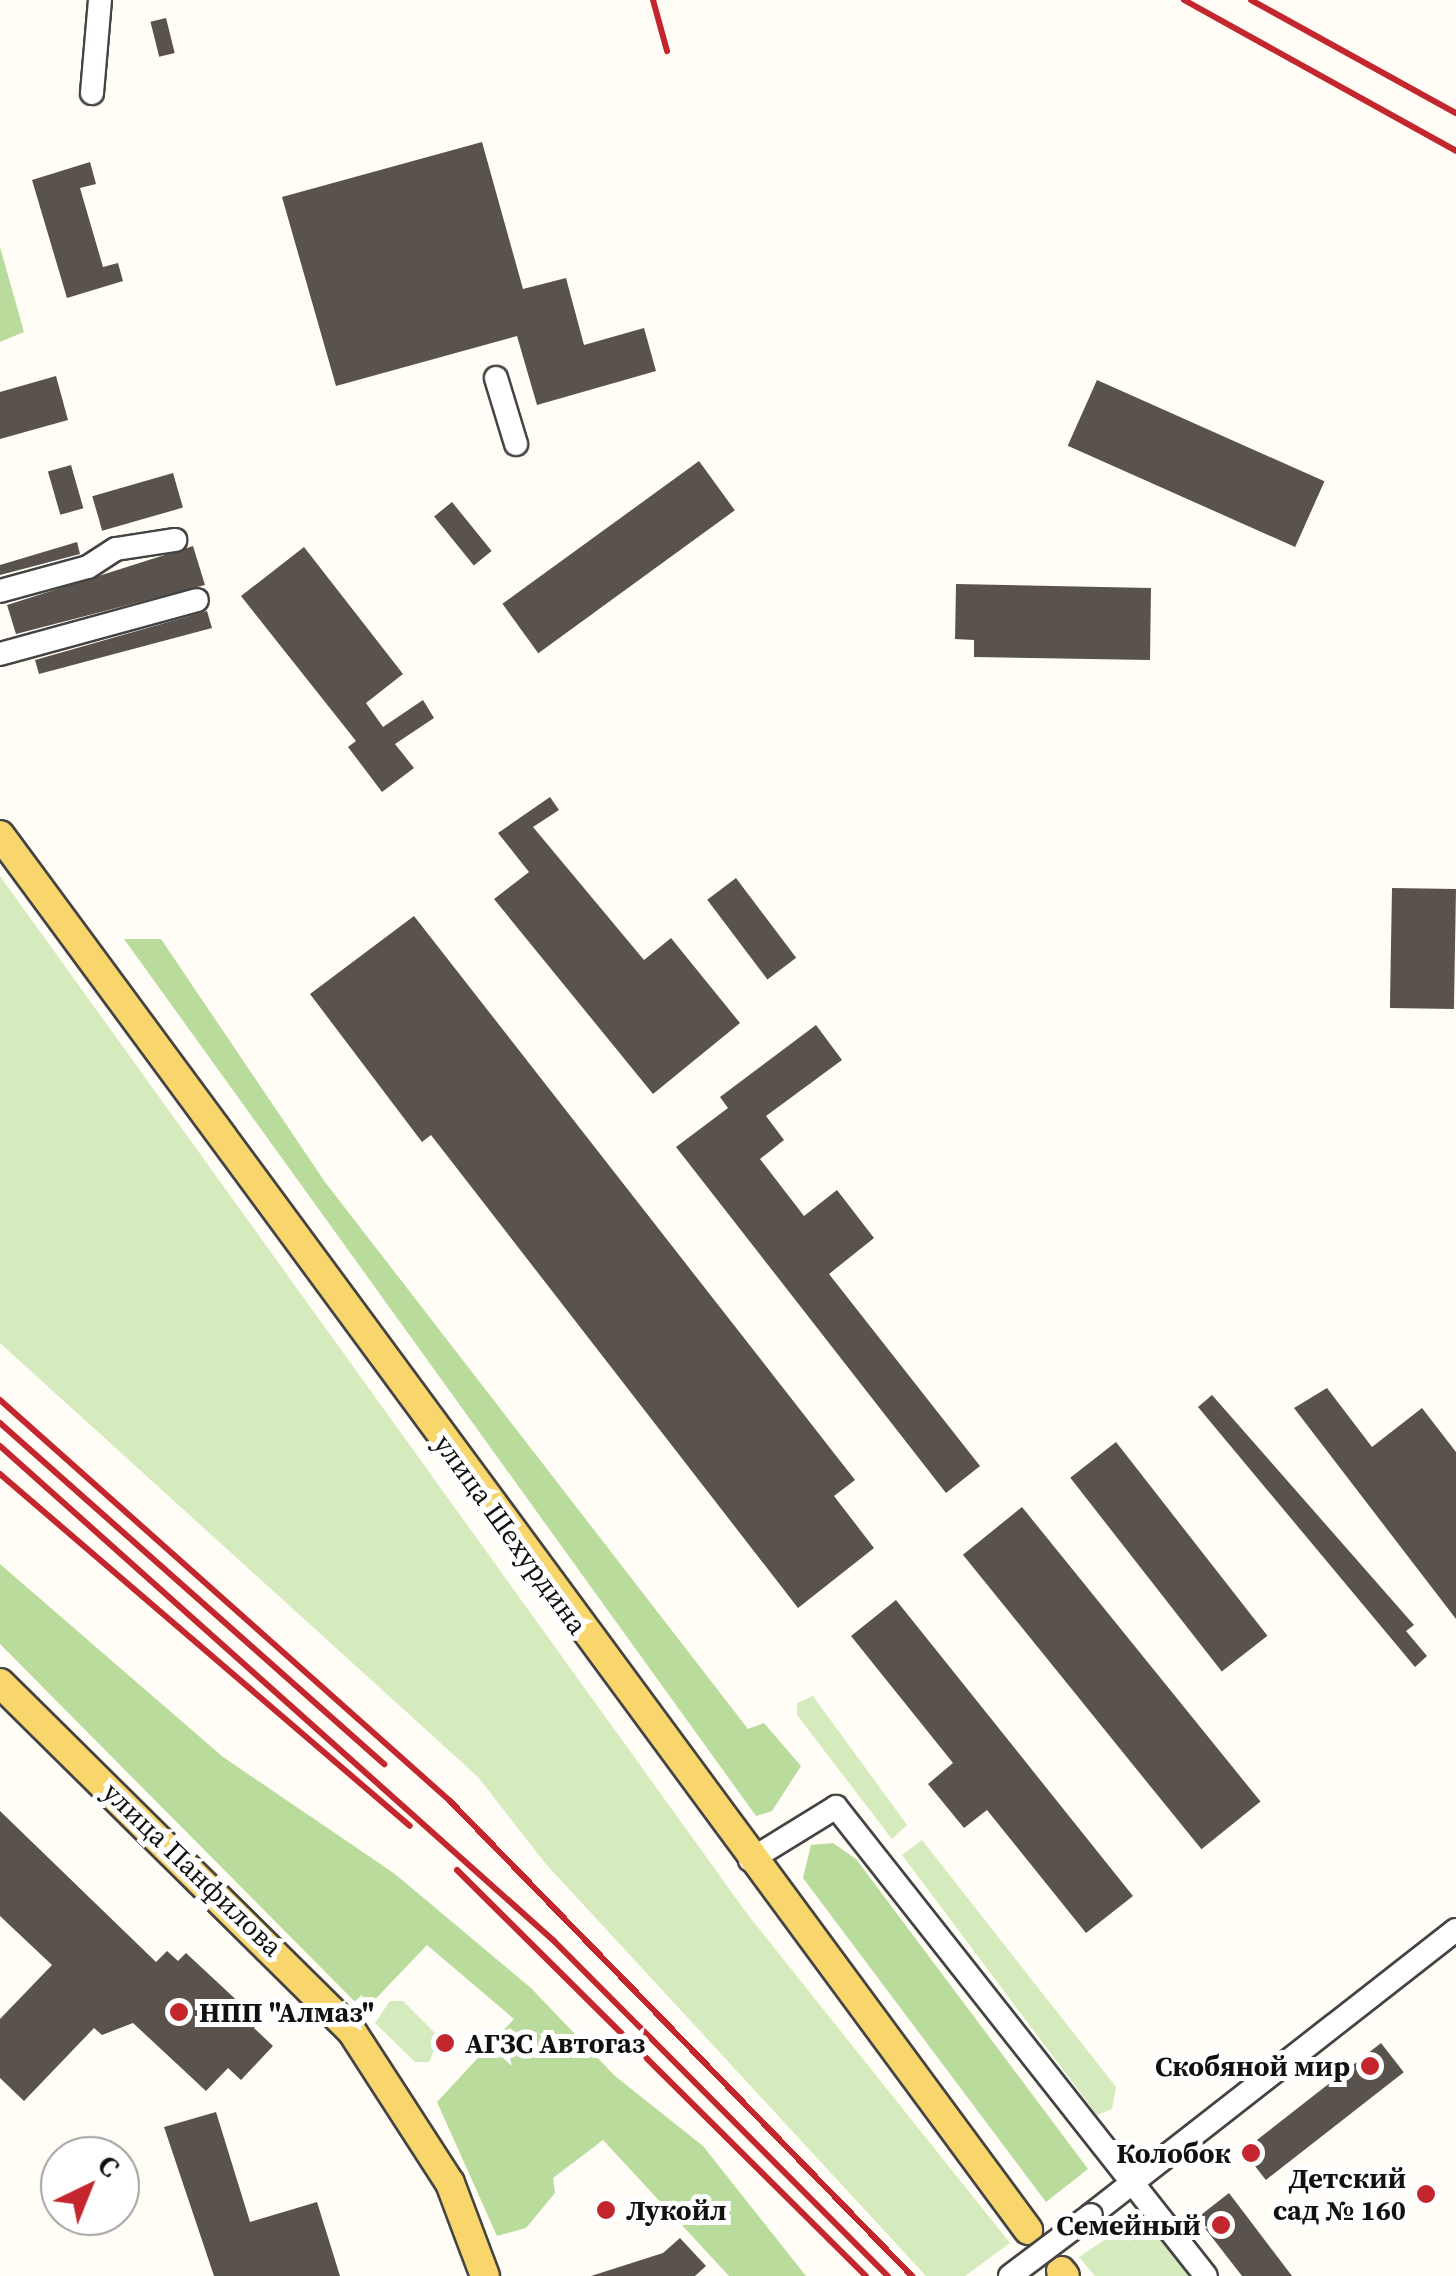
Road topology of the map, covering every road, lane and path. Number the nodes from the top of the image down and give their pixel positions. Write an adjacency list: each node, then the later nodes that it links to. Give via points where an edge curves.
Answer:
1 (100, 0): 2 (street)
2 (92, 93)
3 (496, 378): 4 (street)
4 (516, 444)
5 (175, 540): 6 (street, via 116,549 88,567)
6 (0, 591)
7 (197, 600): 8 (street)
8 (0, 654)
9 (3, 846): 11 (main road, улица Шехурдина)
10 (0, 1684): 15 (main road, улица Панфилова, via 351,2030 450,2182)
11 (750, 1860): 13 (street, via 836,1807); 14 (main road, улица Шехурдина)
12 (1456, 1930): 13 (street)
13 (1132, 2184): 16 (street, bridge); 17 (street)
14 (1028, 2230)
15 (485, 2276)
16 (1010, 2276)
17 (1206, 2276)

